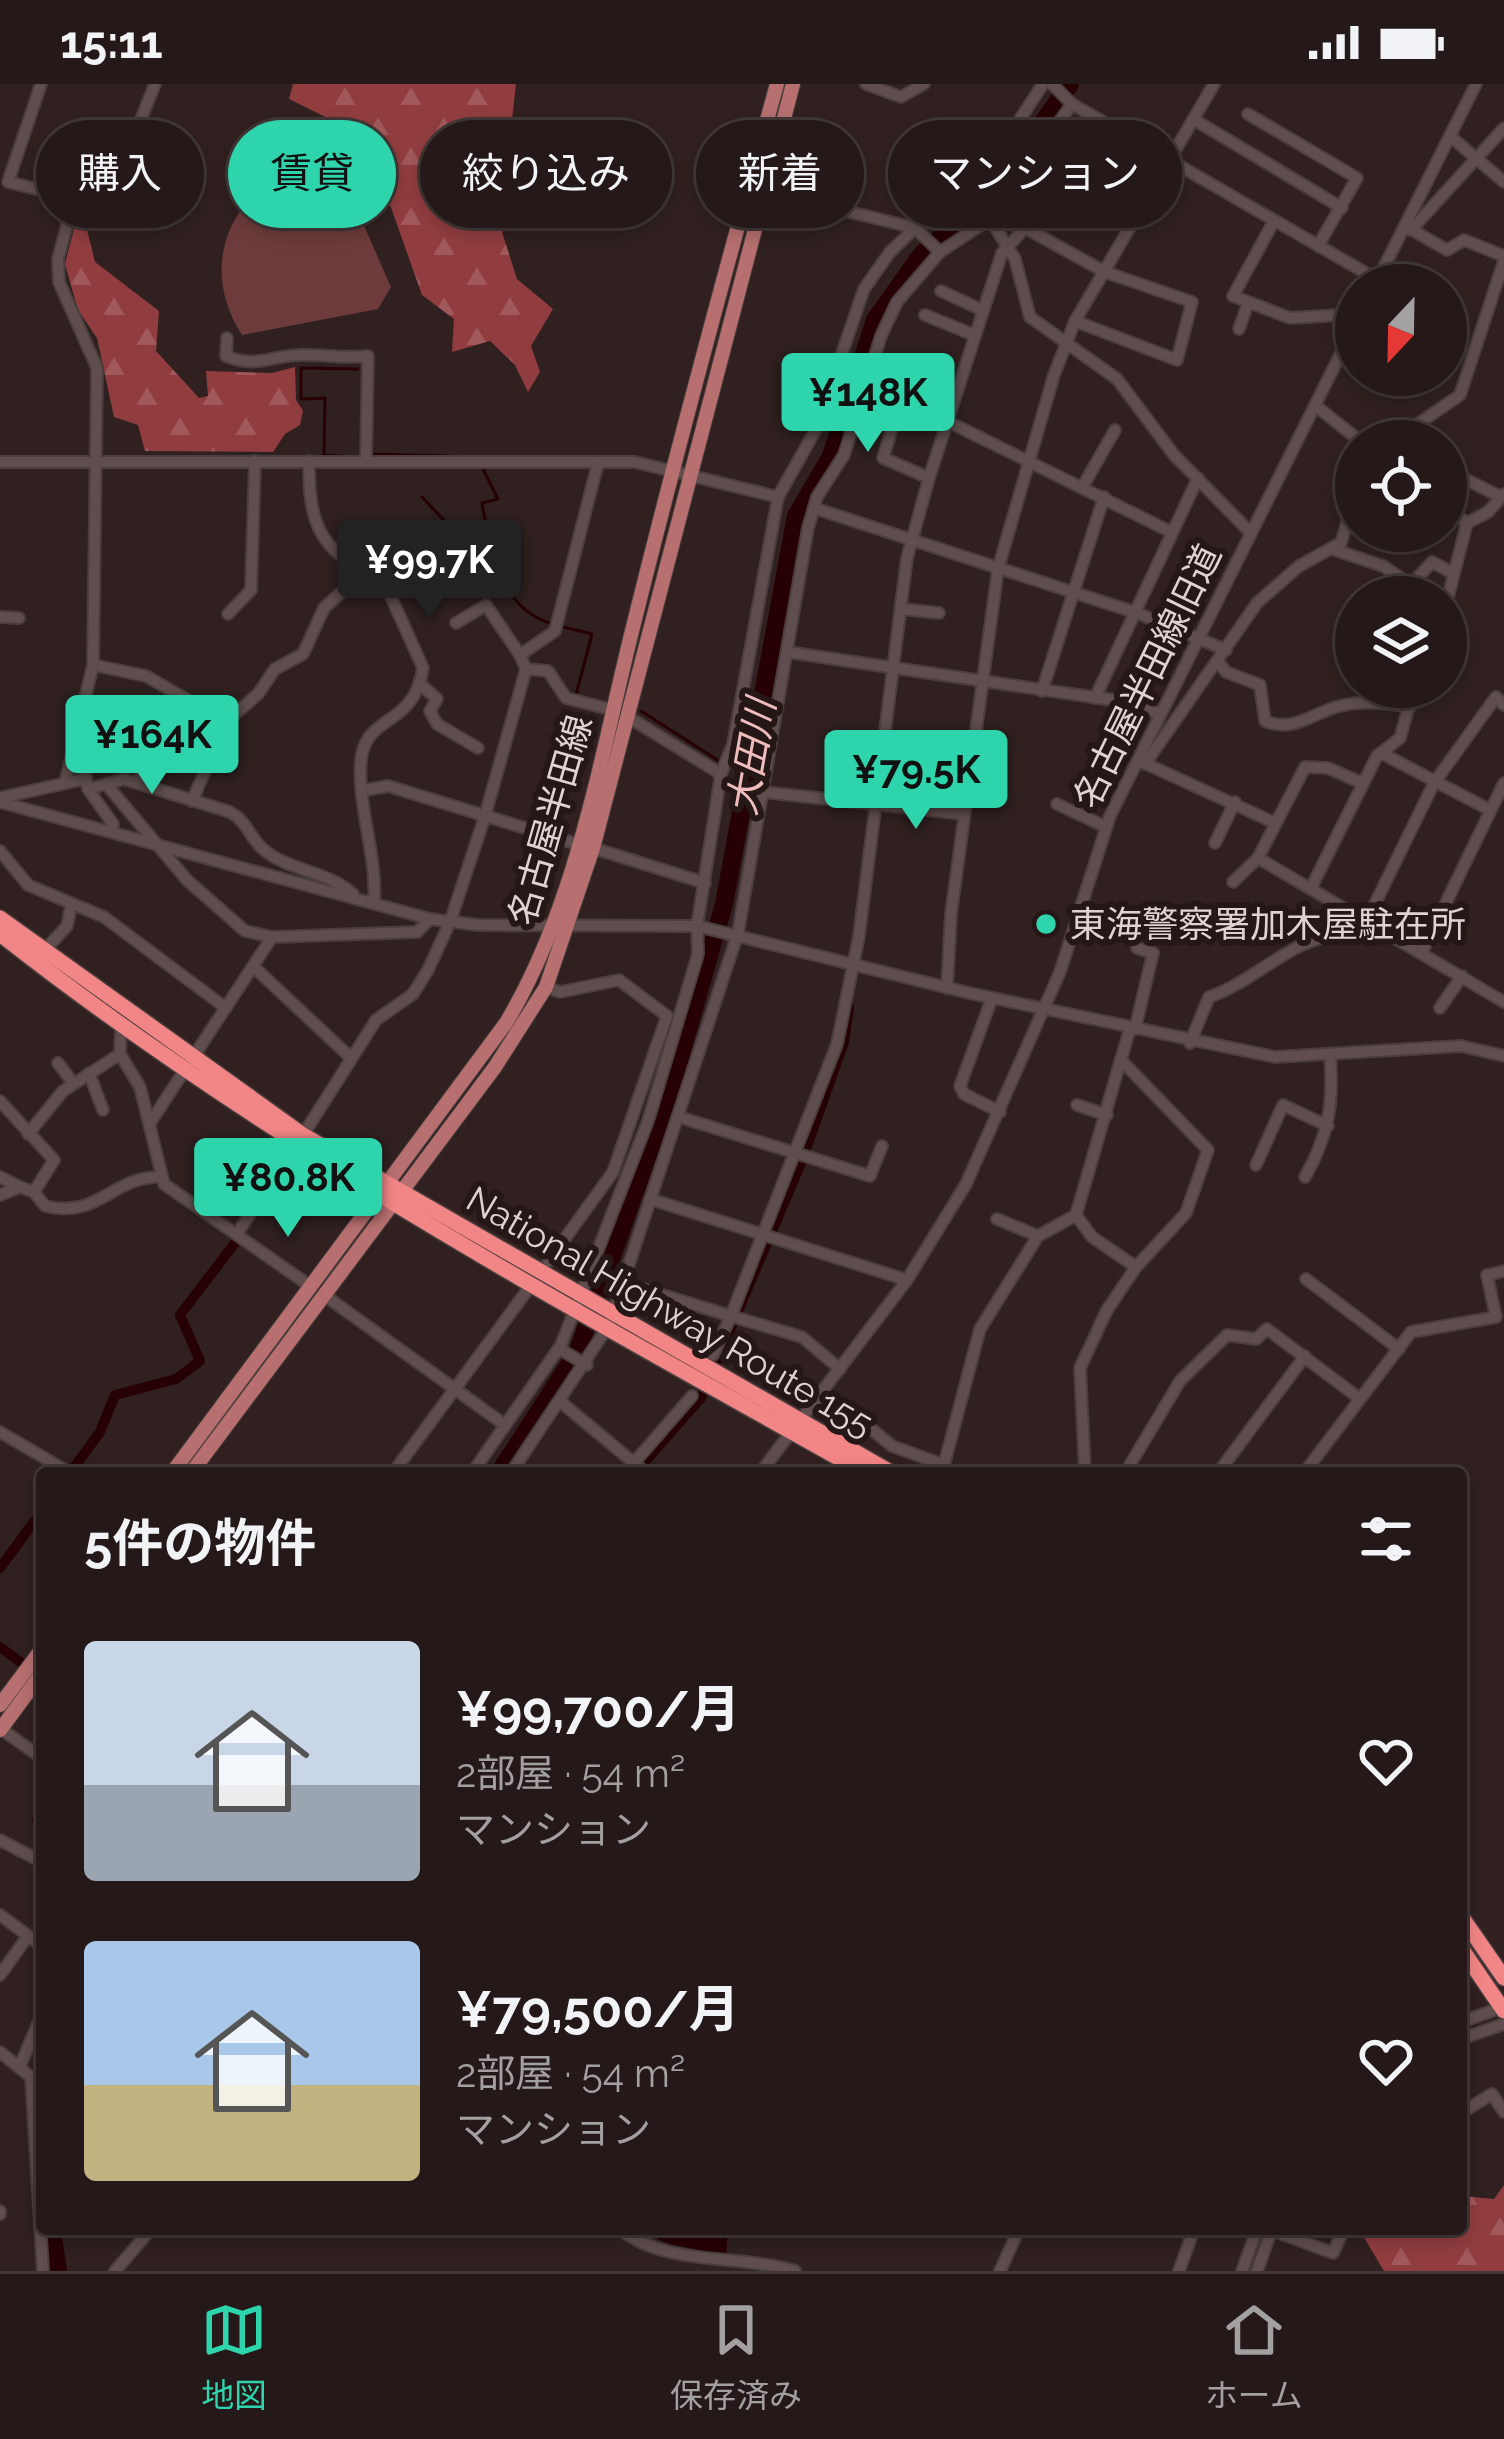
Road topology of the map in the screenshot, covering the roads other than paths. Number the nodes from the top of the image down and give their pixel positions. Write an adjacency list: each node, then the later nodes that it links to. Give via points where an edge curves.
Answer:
1 (40, 84): 24 (street, via 8,182)
2 (155, 84): 13 (street)
3 (777, 84): 67 (main road, 名古屋半田線)
4 (793, 84): 14 (main road, 名古屋半田線)
5 (866, 84): 6 (street, via 901,97)
6 (924, 84)
7 (1214, 84): 12 (street)
8 (1476, 84): 19 (street)
9 (1049, 85): 10 (street); 15 (street)
10 (1071, 103): 16 (street); 17 (street)
11 (1248, 114): 25 (street, via 1357,178)
12 (1193, 119): 20 (street); 25 (street)
13 (141, 120)
14 (784, 120)
15 (1022, 120)
16 (1059, 120)
17 (1100, 120)
18 (1504, 128): 21 (street)
19 (1450, 136): 21 (street); 33 (street)
20 (1182, 138)
21 (1476, 158): 23 (street); 33 (street)
22 (1182, 168): 26 (street)
23 (1504, 182)
24 (36, 189)
25 (1342, 208): 35 (street)
26 (1274, 221): 35 (street); 43 (street, via 1233,287 1233,296)
27 (66, 228): 65 (street, via 57,266 98,368)
28 (755, 228): 68 (main road, 名古屋半田線)
29 (915, 228): 37 (street); 74 (street, via 864,289 816,429)
30 (976, 228): 37 (street)
31 (995, 228): 36 (street)
32 (1128, 228): 41 (street)
33 (1408, 228): 38 (street, via 1447,250 1464,240); 40 (street)
34 (1027, 229): 36 (street); 41 (street)
35 (1318, 246): 39 (street)
36 (1006, 248): 44 (street); 51 (street, via 1030,317)
37 (940, 252): 53 (street, via 897,302)
38 (1504, 258): 56 (street, via 1460,395)
39 (1348, 264)
40 (1387, 264)
41 (1105, 272): 47 (street); 47 (street, via 1192,302 1177,361)
42 (940, 291): 44 (street)
43 (1248, 303): 46 (street, via 1289,317); 48 (street)
44 (982, 310): 49 (street)
45 (925, 315): 49 (street)
46 (1335, 315)
47 (1075, 321): 51 (street)
48 (1239, 329)
49 (974, 335): 57 (street)
50 (227, 338): 64 (street, via 233,359 368,356)
51 (1065, 344): 60 (street); 70 (street, via 1117,380)
52 (1335, 368): 55 (street, 名古屋半田線旧道)
53 (868, 382): 54 (street); 76 (street, via 844,455)
54 (901, 398): 57 (street); 69 (street, via 883,458)
55 (1316, 406): 58 (street); 79 (street, 名古屋半田線旧道)
56 (1424, 420)
57 (947, 421): 60 (street); 69 (street)
58 (1335, 421)
59 (1114, 430): 72 (street)
60 (1029, 460): 72 (street); 83 (street)
61 (255, 461): 62 (street); 65 (street); 90 (street, via 251,590)
62 (310, 461): 64 (street); 84 (street, via 311,519 340,557)
63 (0, 462): 65 (street)
64 (366, 462): 66 (street)
65 (92, 463): 100 (street)
66 (598, 463): 67 (street); 98 (street, via 555,631)
67 (674, 470): 68 (street); 110 (main road, 名古屋半田線)
68 (692, 474): 74 (street); 110 (main road, 名古屋半田線)
69 (928, 478): 80 (street)
70 (1198, 478): 78 (street); 79 (street)
71 (1467, 480): 73 (street)
72 (1083, 486): 75 (street)
73 (1503, 495): 77 (street)
74 (778, 497): 118 (street)
75 (1104, 497): 78 (street); 87 (street)
76 (814, 508): 80 (street); 97 (street)
77 (1467, 523)
78 (1171, 532): 91 (street)
79 (1251, 532): 95 (street, 名古屋半田線旧道)
80 (912, 539): 83 (street); 88 (street)
81 (1334, 550): 85 (street, via 1384,566 1411,585 1432,562); 96 (street, via 1299,566 1257,603)
82 (1458, 552): 85 (street)
83 (998, 569): 87 (street); 103 (street)
84 (365, 571): 104 (street, via 383,579 392,596 423,668); 112 (street, via 324,608 303,654 275,669)
85 (1451, 572): 86 (street)
86 (1450, 576)
87 (1072, 592): 91 (street); 105 (street)
88 (902, 609): 89 (street); 101 (street)
89 (939, 613)
90 (228, 614)
91 (1137, 614): 95 (street); 106 (street)
92 (0, 617): 93 (street)
93 (19, 618)
94 (457, 623): 98 (street, via 485,605)
95 (1200, 636): 96 (street); 111 (street, 名古屋半田線旧道)
96 (1226, 650): 99 (street)
97 (787, 652): 101 (street); 127 (street)
98 (520, 655): 102 (street)
99 (1219, 663): 108 (street, via 1261,685 1265,721 1296,725); 117 (street)
100 (93, 665): 112 (street, via 146,676); 119 (street)
101 (893, 665): 103 (street); 131 (street)
102 (526, 669): 110 (street, via 546,669 566,698); 135 (street)
103 (983, 682): 105 (street); 134 (street)
104 (419, 683): 114 (street, via 437,699 430,711 437,724); 126 (street, via 400,716 373,728 362,754)
105 (1042, 691): 106 (street)
106 (1095, 698): 111 (street)
107 (1504, 705): 122 (street, via 1496,698)
108 (1336, 708)
109 (1410, 708): 115 (street, via 1400,738)
110 (620, 714): 118 (street); 140 (main road, 名古屋半田線); 142 (main road, 名古屋半田線)
111 (1161, 714): 117 (street, 名古屋半田線旧道)
112 (226, 722): 129 (street)
113 (165, 741): 120 (street)
114 (478, 748)
115 (1382, 754): 121 (street); 122 (street)
116 (82, 758): 124 (street)
117 (1142, 762): 130 (street); 137 (street, 名古屋半田線旧道)
118 (722, 774): 146 (street)
119 (66, 779): 124 (street); 128 (street)
120 (136, 781): 125 (street); 129 (street)
121 (1362, 783): 136 (street, via 1305,767); 148 (street)
122 (1434, 783): 133 (street); 153 (street)
123 (1504, 783): 133 (street)
124 (86, 784): 125 (street); 138 (street)
125 (106, 784): 141 (street)
126 (366, 790): 135 (street, via 388,786); 151 (street)
127 (763, 792): 131 (street); 159 (street)
128 (0, 800): 138 (street)
129 (192, 801): 149 (street, via 246,821 263,849 330,877)
130 (1235, 802): 136 (street); 139 (street)
131 (874, 804): 134 (street); 165 (street)
132 (1057, 804): 137 (street)
133 (1490, 810): 163 (street)
134 (964, 814): 169 (street)
135 (485, 816): 140 (street); 156 (street)
136 (1275, 823): 144 (street)
137 (1106, 827): 174 (street, 名古屋半田線旧道)
138 (112, 832): 141 (street)
139 (1215, 843)
140 (577, 844): 157 (main road, 名古屋半田線)
141 (161, 846): 149 (street); 161 (street, via 238,927)
142 (593, 848): 146 (street); 157 (main road, 名古屋半田線)
143 (0, 851): 147 (street)
144 (1258, 858): 145 (street); 148 (street)
145 (1233, 882)
146 (705, 883): 158 (street)
147 (28, 885): 150 (street); 152 (street)
148 (1312, 886): 153 (street)
149 (353, 897): 151 (street)
150 (32, 899)
151 (374, 901): 155 (street)
152 (71, 907): 164 (street, via 67,926); 172 (street, via 104,917)
153 (1362, 915): 163 (street); 177 (street, via 1341,934 1307,937 1244,986 1209,998)
154 (0, 918): 164 (highway, National Highway Route 155)
155 (430, 919): 156 (street); 161 (street, via 416,932)
156 (451, 922): 157 (street); 181 (street, via 421,984 376,1020)
157 (563, 923): 158 (street); 168 (main road, 名古屋半田線); 205 (main road, 名古屋半田線, via 506,1023)
158 (702, 927): 159 (street); 221 (street, via 654,1101)
159 (734, 932): 165 (street); 192 (street)
160 (0, 934): 175 (highway, National Highway Route 155)
161 (272, 938): 166 (street)
162 (1138, 948): 176 (street, via 1153,953)
163 (1423, 950): 167 (street)
164 (44, 951): 184 (highway, National Highway Route 155)
165 (850, 962): 169 (street); 198 (street, via 837,1044)
166 (255, 968): 172 (street); 181 (street)
167 (1462, 976): 171 (street); 173 (street)
168 (546, 987): 205 (main road, 名古屋半田線, via 495,1066); 213 (street, via 560,992 619,980 667,1016 613,1172)
169 (946, 988): 170 (street)
170 (992, 998): 174 (street); 190 (street, via 960,1086)
171 (1504, 1002)
172 (226, 1008): 184 (street)
173 (1440, 1008)
174 (1044, 1010): 176 (street); 190 (street, 名古屋半田線旧道)
175 (121, 1027): 178 (street); 184 (highway, National Highway Route 155)
176 (1132, 1029): 177 (street); 182 (street)
177 (1190, 1043): 179 (street, via 1275,1057)
178 (120, 1054): 185 (street); 193 (street)
179 (1330, 1054): 180 (street, via 1461,1046); 194 (street)
180 (1504, 1056)
181 (350, 1057): 196 (street)
182 (1121, 1060): 191 (street); 214 (street, via 1208,1150 1186,1213)
183 (58, 1063): 186 (street)
184 (188, 1065): 193 (street); 196 (highway, National Highway Route 155)
185 (89, 1073): 186 (street); 189 (street)
186 (73, 1083): 195 (street)
187 (0, 1101): 195 (street)
188 (1077, 1105): 191 (street)
189 (103, 1110)
190 (1000, 1112): 217 (street, 名古屋半田線旧道)
191 (1107, 1115): 208 (street)
192 (679, 1117): 198 (street); 207 (street)
193 (150, 1123): 201 (street)
194 (1328, 1126): 199 (street, via 1283,1105); 202 (street)
195 (28, 1133): 204 (street, via 54,1160)
196 (299, 1140): 205 (highway, National Highway Route 155); 210 (street)
197 (882, 1146): 198 (street, via 870,1176)
198 (797, 1154): 211 (street)
199 (1256, 1165)
200 (0, 1177): 203 (street)
201 (159, 1177): 204 (street, via 136,1180 80,1211 49,1208); 210 (street)
202 (1305, 1177)
203 (20, 1186): 204 (street); 206 (street)
204 (34, 1192)
205 (389, 1192): 219 (main road, 名古屋半田線); 221 (highway, National Highway Route 155)
206 (0, 1196)
207 (650, 1199): 211 (street); 218 (street)
208 (1076, 1215): 212 (street); 214 (street, via 1092,1237)
209 (997, 1219): 212 (street)
210 (238, 1232): 219 (street)
211 (764, 1235): 217 (street); 223 (street)
212 (1038, 1236): 234 (street, via 980,1329 944,1465 892,1446 852,1413)
213 (548, 1262)
214 (1136, 1267): 249 (street, via 1080,1368)
215 (1504, 1271): 224 (street, via 1487,1275 1496,1317 1411,1332)
216 (1306, 1279): 224 (street)
217 (907, 1280): 229 (street, 名古屋半田線旧道)
218 (623, 1283): 222 (street); 223 (street)
219 (316, 1290): 230 (street); 239 (main road, 名古屋半田線); 240 (main road, 名古屋半田線)
220 (526, 1292): 230 (street)
221 (578, 1301): 222 (highway, National Highway Route 155); 235 (street, via 544,1375)
222 (611, 1316): 228 (street); 236 (highway, National Highway Route 155)
223 (731, 1316): 226 (street); 229 (street, via 802,1337)
224 (1399, 1348): 232 (street)
225 (563, 1351): 228 (street)
226 (713, 1355)
227 (1305, 1356): 232 (street); 250 (street, via 1268,1329 1256,1339 1227,1335 1180,1382); 251 (street)
228 (586, 1364): 233 (street)
229 (840, 1369): 234 (street, 名古屋半田線旧道)
230 (455, 1389): 235 (street); 241 (street)
231 (692, 1396): 245 (street)
232 (1359, 1398): 252 (street)
233 (562, 1403): 243 (street); 244 (street)
234 (812, 1405): 236 (street, 名古屋半田線旧道)
235 (505, 1425): 242 (street)
236 (796, 1426): 246 (street, 名古屋半田線旧道); 247 (highway, National Highway Route 155); 248 (highway, National Highway Route 155)
237 (0, 1432): 238 (street)
238 (60, 1467)
239 (177, 1467)
240 (195, 1467)
241 (397, 1467)
242 (476, 1467)
243 (515, 1467)
244 (628, 1467)
245 (630, 1467)
246 (765, 1467)
247 (857, 1467)
248 (880, 1467)
249 (1085, 1467)
250 (1129, 1467)
251 (1222, 1467)
252 (1308, 1467)
253 (36, 1657): 255 (main road)
254 (36, 1681): 256 (main road)
255 (0, 1705)
256 (0, 1729): 257 (street)
257 (36, 1754)
258 (5, 1843): 259 (street); 260 (street)
259 (0, 1859)
260 (36, 1859)
261 (0, 1916): 263 (street)
262 (1467, 1925): 267 (highway)
263 (28, 1936): 264 (street); 266 (street)
264 (36, 1942)
265 (1467, 1957): 268 (highway)
266 (0, 1975)
267 (1504, 1978)
268 (1503, 2012): 269 (street); 271 (street)
269 (1467, 2021)
270 (36, 2028): 273 (street)
271 (1467, 2035)
272 (0, 2052): 273 (street)
273 (20, 2066): 276 (street, via 31,2077)
274 (1467, 2109): 275 (street, via 1492,2094)
275 (1504, 2112)
276 (36, 2152)
277 (42, 2235): 286 (street)
278 (146, 2235): 287 (street)
279 (634, 2235): 288 (street, via 675,2252)
280 (1016, 2235): 289 (street)
281 (1192, 2235): 290 (street)
282 (1255, 2235): 291 (street)
283 (1270, 2235): 292 (street)
284 (1288, 2235): 285 (street, via 1333,2252)
285 (1341, 2235)
286 (44, 2271)
287 (115, 2271)
288 (795, 2271)
289 (1000, 2271)
290 (1179, 2271)
291 (1242, 2271)
292 (1257, 2271)

